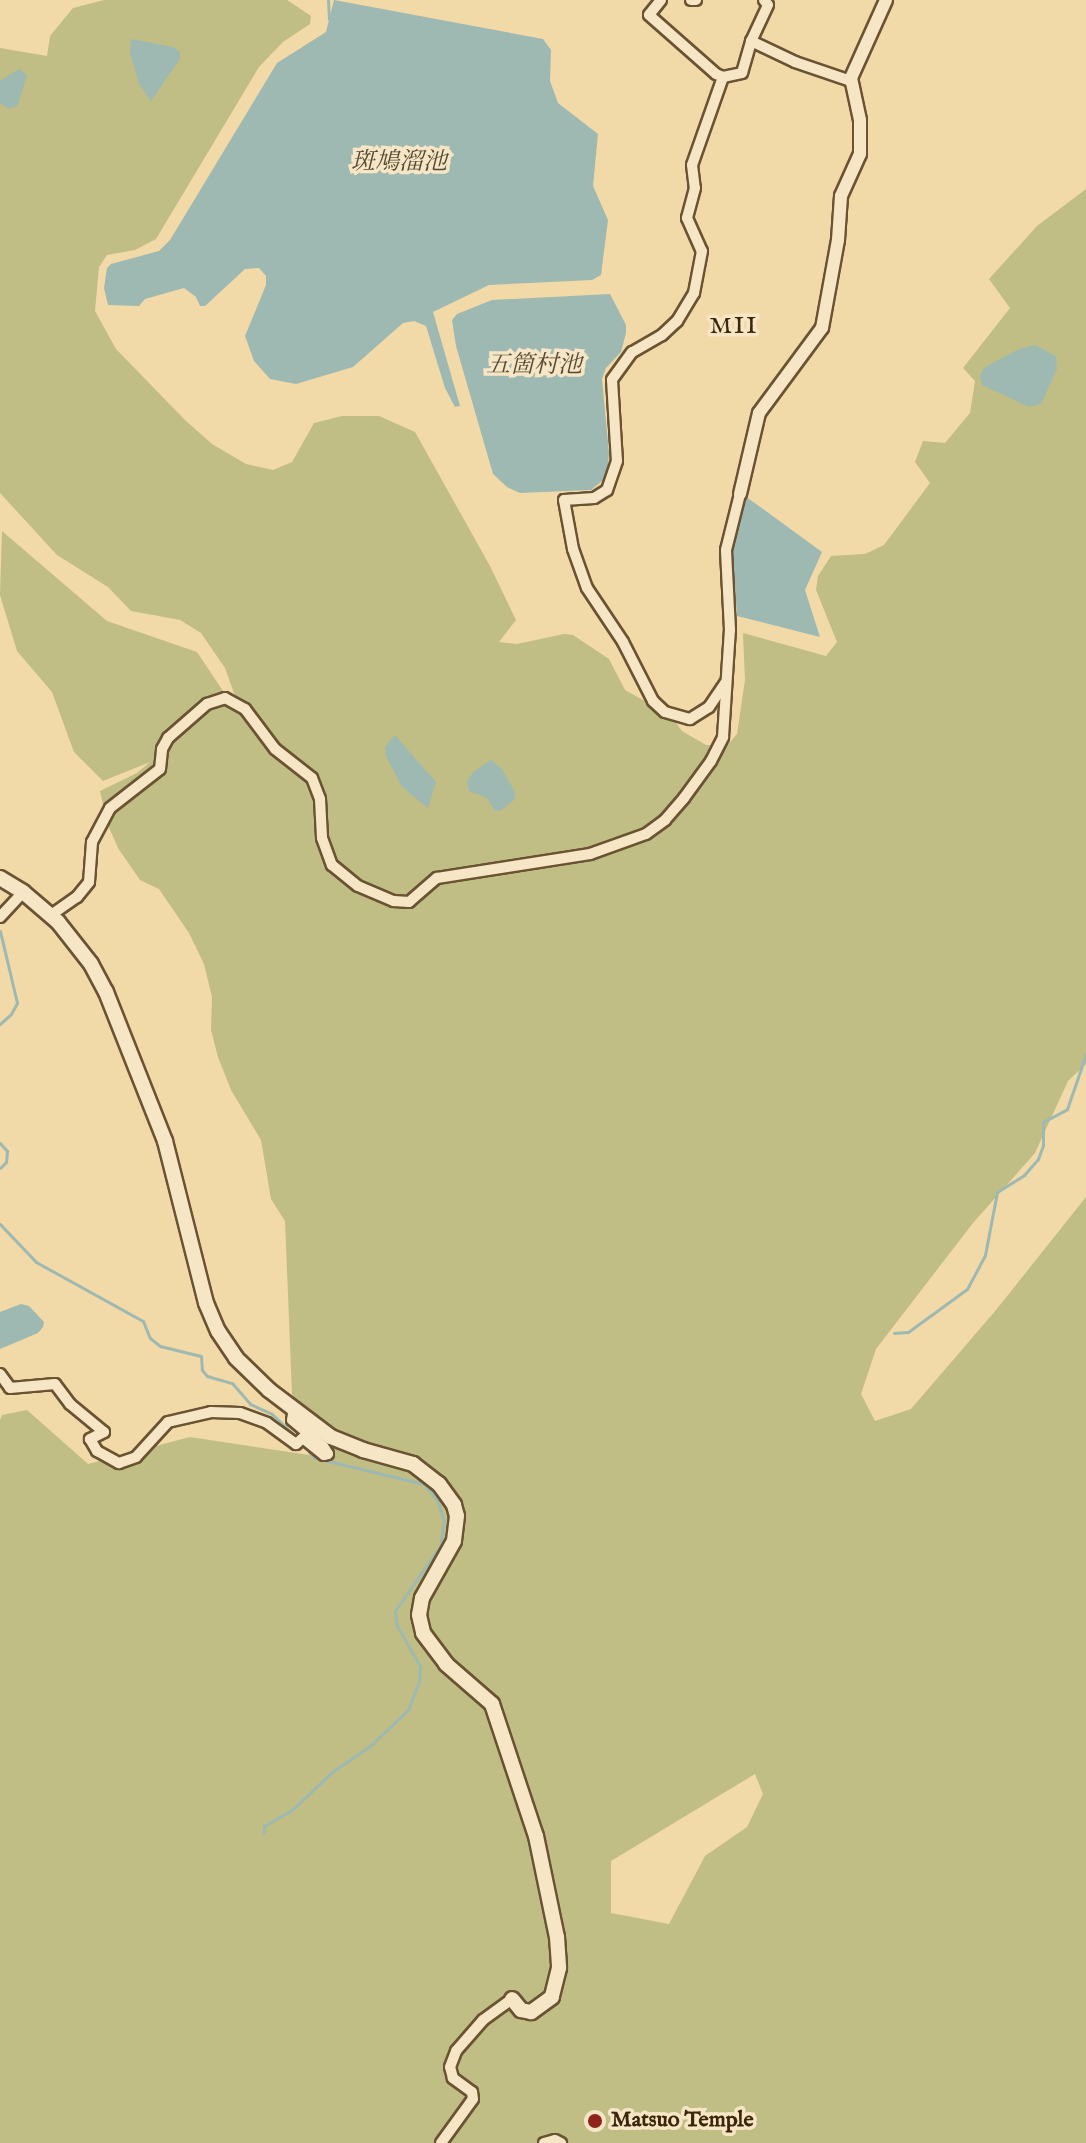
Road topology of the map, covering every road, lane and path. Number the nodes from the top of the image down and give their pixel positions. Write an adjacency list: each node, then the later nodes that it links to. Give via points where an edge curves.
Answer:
1 (886, 0): 6 (street)
2 (658, 1): 5 (street, via 649,15)
3 (768, 2): 4 (street)
4 (751, 41): 5 (street, via 742,73); 6 (street)
5 (723, 77): 8 (street, via 692,165 695,188 687,218 702,251 694,293 677,321 632,352 612,380 617,461 607,490 594,498 564,500 587,588 653,701 665,712 690,719 709,707)
6 (851, 81): 7 (street, via 860,120 860,154 841,196 822,328 759,413)
7 (740, 494): 8 (street, via 726,550)
8 (727, 680): 11 (street, via 726,722 718,749 655,828 590,854 437,878 402,903 358,886 332,865 312,778 275,749 238,703 217,700 168,738 160,769 110,808 92,842 89,882)
9 (0, 878): 10 (main road)
10 (23, 892): 11 (main road); 12 (street)
11 (51, 915): 14 (main road, via 91,964 151,1100 199,1283 218,1331 244,1368)
12 (0, 917)
13 (0, 1374): 14 (street, via 10,1388 55,1384 104,1432 90,1439 112,1461 136,1457 168,1422 211,1412 240,1413 328,1454 292,1420)
14 (294, 1409): 15 (main road, via 347,1445 413,1464 439,1484 454,1505 454,1541 422,1598 423,1633 446,1664 492,1704 536,1836 557,1937 557,1983 546,2004 531,2012)
15 (512, 1999): 16 (street, via 483,2020 456,2051 450,2067 453,2078 472,2092 473,2099)
16 (441, 2143)
17 (544, 2143): 18 (street)
18 (561, 2143)

